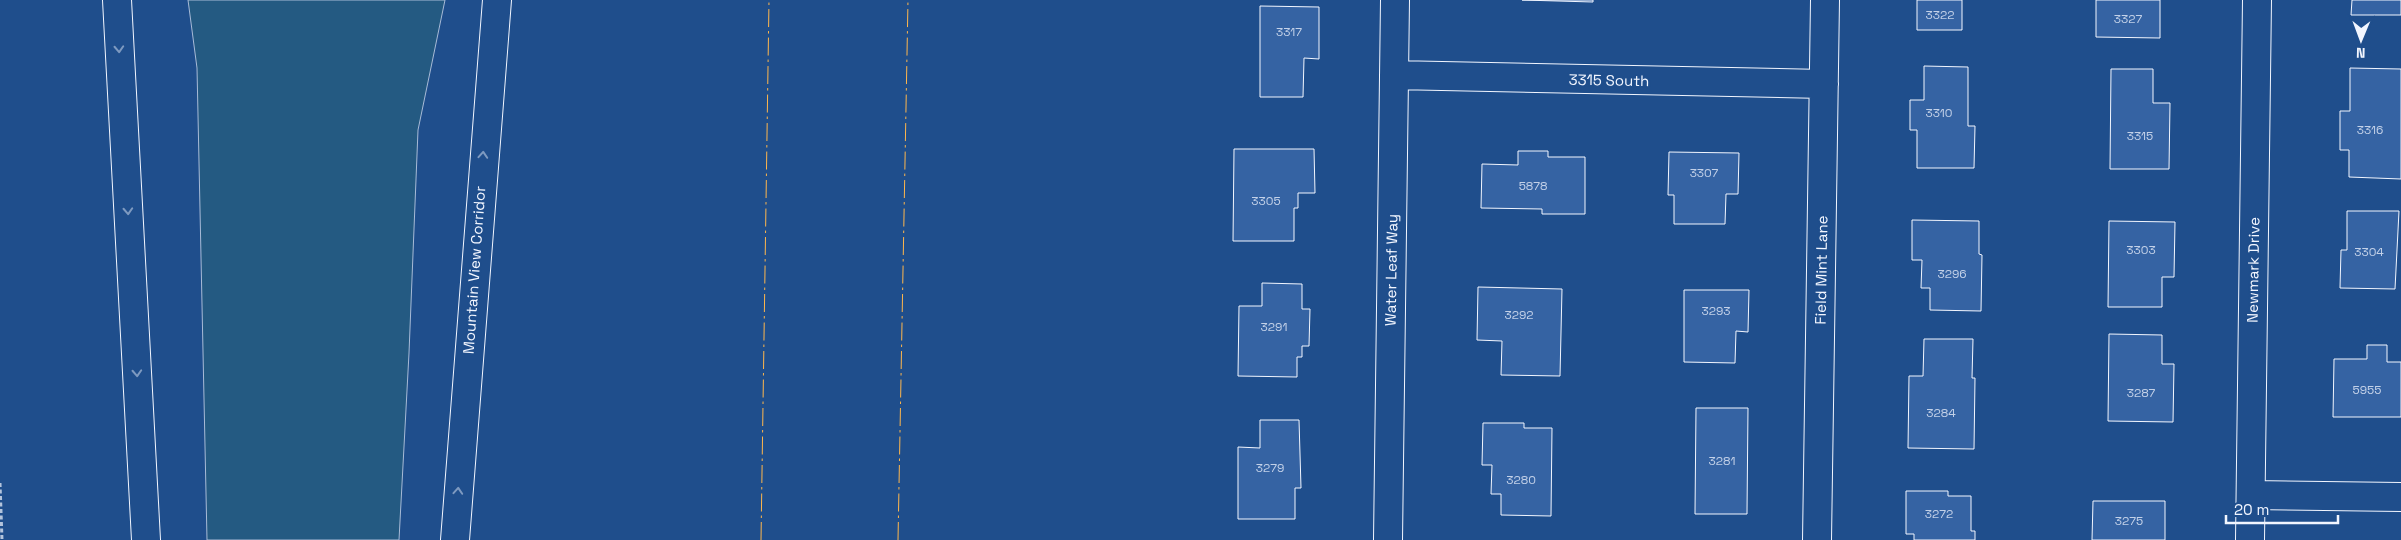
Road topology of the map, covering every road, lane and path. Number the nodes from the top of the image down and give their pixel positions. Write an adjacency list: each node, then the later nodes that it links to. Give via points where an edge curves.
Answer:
1 (117, 0): 12 (main road, one-way to 12)
2 (497, 0): 13 (main road, Mountain View Corridor, one-way to 2)
3 (1395, 0): 6 (main road, Water Leaf Way)
4 (1825, 0): 7 (main road, Field Mint Lane)
5 (2257, 0): 9 (main road, Newmark Drive)
6 (1394, 76): 7 (main road, 3315 South); 14 (main road, Water Leaf Way)
7 (1824, 84): 15 (main road, Field Mint Lane)
8 (0, 483): 11 (path)
9 (2251, 495): 10 (main road); 16 (main road, Newmark Drive)
10 (2401, 497)
11 (2, 540)
12 (146, 540)
13 (455, 540)
14 (1388, 540)
15 (1817, 540)
16 (2250, 540)

